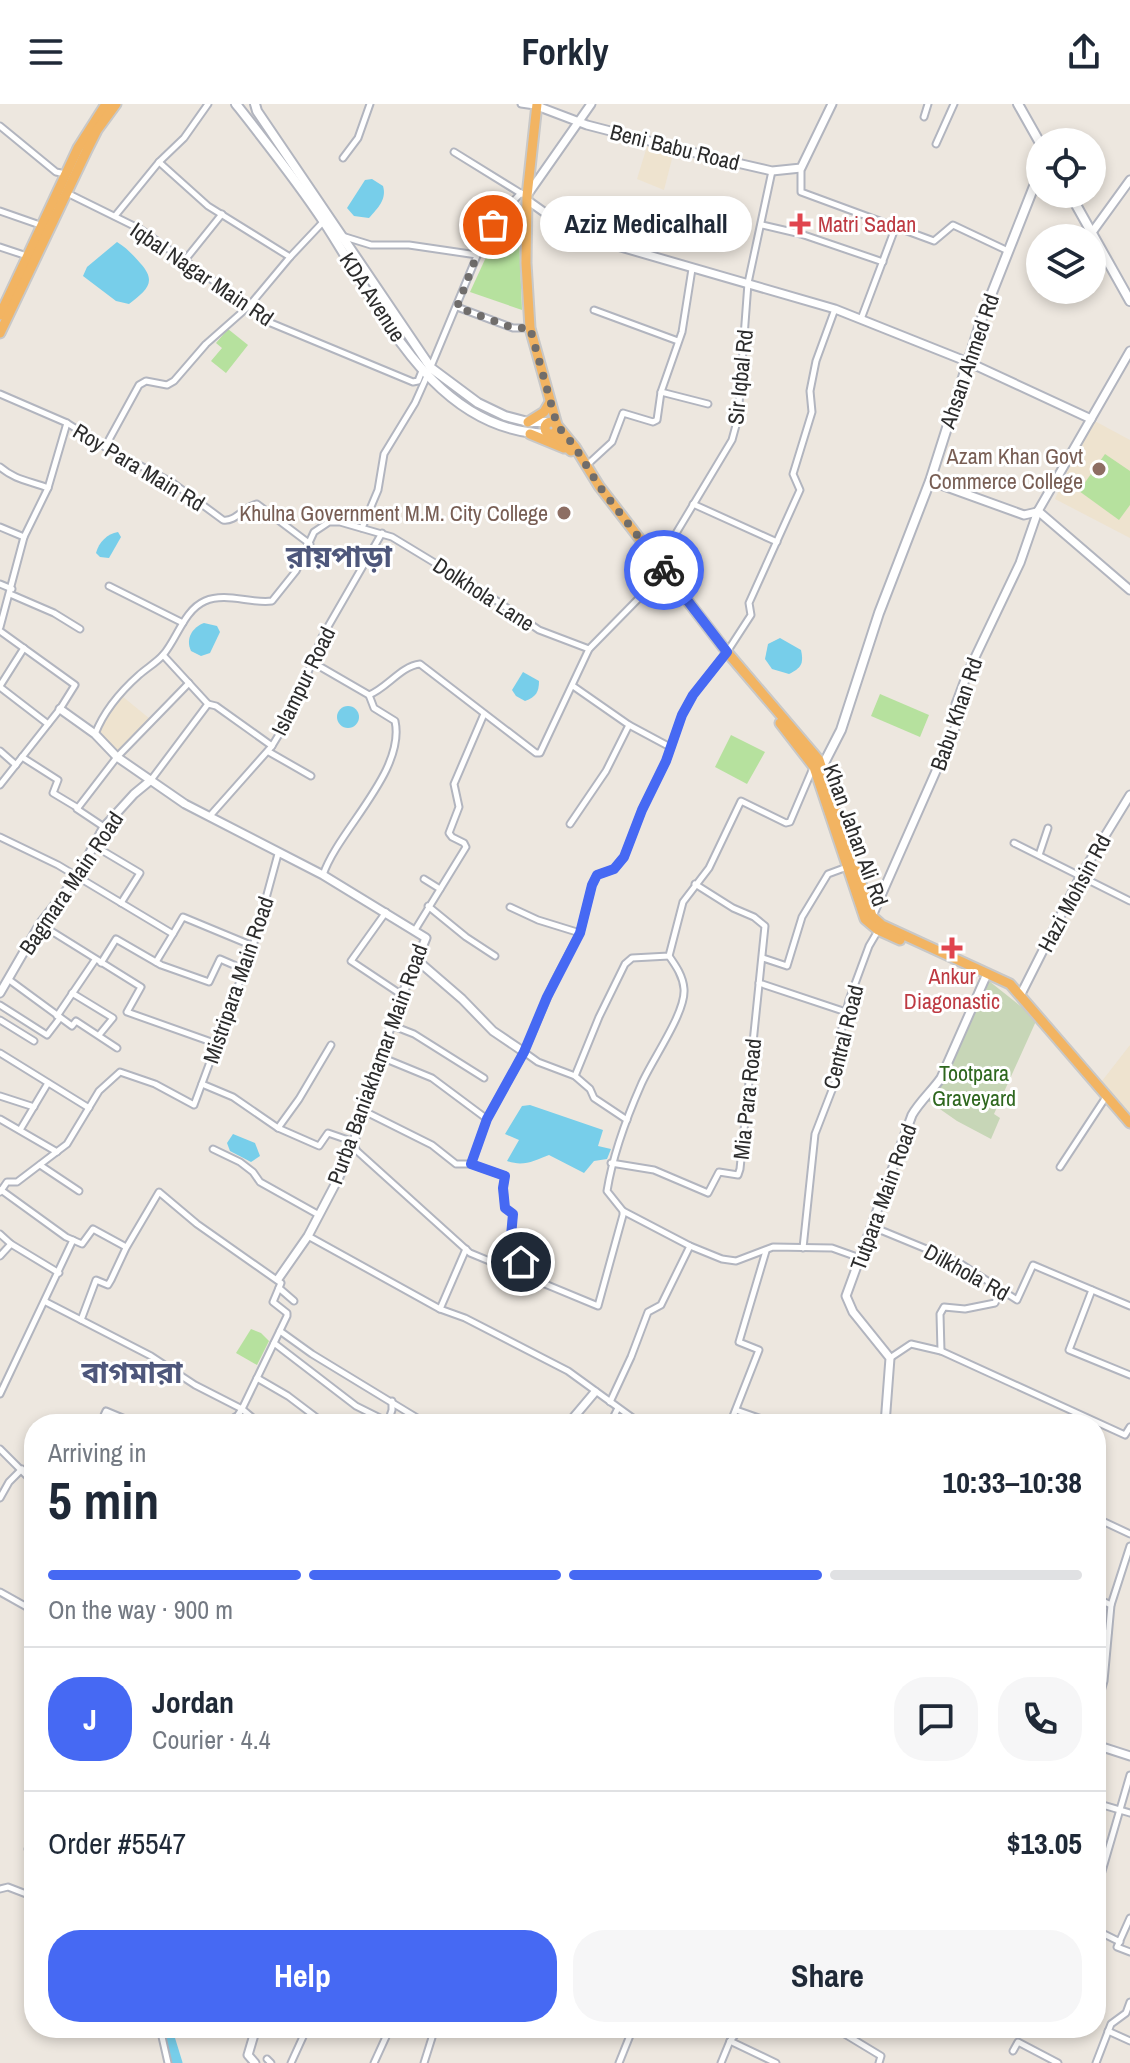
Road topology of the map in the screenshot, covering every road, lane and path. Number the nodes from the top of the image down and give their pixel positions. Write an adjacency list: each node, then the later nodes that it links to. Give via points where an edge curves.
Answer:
1 (106, 104): 24 (highway)
2 (116, 104): 26 (highway)
3 (208, 104): 21 (street)
4 (237, 104): 32 (main road, KDA Avenue)
5 (255, 104): 37 (main road, KDA Avenue)
6 (370, 104): 20 (street, via 358,138)
7 (521, 104): 13 (street)
8 (591, 104): 15 (street)
9 (832, 104): 22 (street)
10 (928, 104): 14 (street)
11 (954, 104): 18 (street)
12 (1018, 104): 17 (main road)
13 (537, 105): 15 (street, Beni Babu Road); 27 (highway)
14 (924, 117)
15 (580, 121): 23 (street, Beni Babu Road); 27 (street)
16 (0, 126): 24 (street, via 56,172)
17 (1032, 128)
18 (936, 144)
19 (454, 152): 27 (street)
20 (343, 158)
21 (159, 162): 30 (street); 31 (street)
22 (801, 168): 23 (street, Beni Babu Road); 36 (street, via 801,192)
23 (772, 171): 34 (street, Sir Iqbal Rd)
24 (67, 174): 35 (highway)
25 (1130, 180): 33 (street)
26 (66, 192): 31 (street, Iqbal Nagar Main Rd); 47 (highway)
27 (525, 197): 40 (street, via 493,225); 46 (street, via 551,217 600,241); 57 (highway)
28 (1026, 206): 39 (main road, Ahsan Ahmed Rd)
29 (0, 211): 35 (street)
30 (222, 214): 43 (street); 44 (street)
31 (115, 216): 44 (street, Iqbal Nagar Main Rd)
32 (324, 222): 43 (street); 62 (main road, KDA Avenue)
33 (1098, 224)
34 (762, 225): 45 (street); 48 (street, Sir Iqbal Rd)
35 (41, 226): 41 (highway)
36 (896, 226): 39 (street, via 934,241 953,225); 45 (street)
37 (341, 235): 40 (street, via 371,245); 62 (main road, KDA Avenue)
38 (0, 247): 41 (street)
39 (1008, 251): 61 (main road, Ahsan Ahmed Rd)
40 (477, 255): 52 (street)
41 (28, 256): 47 (highway)
42 (1106, 256): 50 (main road)
43 (290, 257): 51 (street)
44 (185, 260): 51 (street, Iqbal Nagar Main Rd)
45 (883, 262): 56 (street)
46 (692, 269): 48 (street); 59 (street)
47 (24, 274): 49 (highway); 58 (highway)
48 (748, 283): 53 (street); 78 (street, Sir Iqbal Rd, via 738,418 732,440)
49 (5, 296): 55 (highway)
50 (1130, 301)
51 (249, 306): 62 (street, Iqbal Nagar Main Rd, via 266,321 413,382); 72 (street, via 174,381 139,385)
52 (457, 307): 57 (street, via 513,328); 62 (street)
53 (835, 309): 56 (street); 84 (street, via 816,361 812,412 793,474 800,490)
54 (594, 310): 59 (street)
55 (0, 315)
56 (861, 319): 61 (street)
57 (530, 328): 65 (highway)
58 (0, 333)
59 (678, 341): 63 (street)
60 (1130, 351): 67 (street, Babu Khan Rd)
61 (968, 362): 67 (street); 76 (main road, Ahsan Ahmed Rd)
62 (427, 372): 68 (main road, KDA Avenue, via 478,403); 71 (main road, KDA Avenue, via 475,415); 81 (street, via 384,454 378,490)
63 (661, 392): 66 (street); 74 (street, via 657,420 623,413 612,442)
64 (0, 394): 69 (street, Roy Para Main Rd)
65 (550, 402): 68 (highway); 70 (highway)
66 (708, 404)
67 (1091, 419): 79 (street, Babu Khan Rd)
68 (528, 422): 70 (main road, KDA Avenue)
69 (67, 423): 72 (street, Roy Para Main Rd); 77 (street)
70 (553, 429): 71 (main road, KDA Avenue); 73 (highway)
71 (530, 434): 73 (highway)
72 (105, 447): 85 (street, Roy Para Main Rd, via 173,483 223,520 257,504)
73 (573, 449): 74 (highway, Khan Jahan Ali Rd); 86 (highway, Khan Jahan Ali Rd)
74 (587, 465): 86 (highway, Khan Jahan Ali Rd)
75 (0, 467): 77 (street, via 23,482)
76 (930, 481): 79 (street, via 1024,515); 115 (main road, Ahsan Ahmed Rd, via 841,730)
77 (48, 488): 83 (street)
78 (693, 504): 84 (street); 86 (street, Sir Iqbal Rd)
79 (1038, 511): 88 (street); 142 (street, Babu Khan Rd, via 1020,563 968,672 956,704 959,719)
80 (0, 527): 83 (street)
81 (362, 528): 82 (street, Dolkhola Lane); 85 (street, Dolkhola Lane, via 329,522 314,532)
82 (382, 533): 95 (street, Dolkhola Lane, via 539,630); 98 (street, Islampur Road)
83 (24, 537): 90 (street)
84 (777, 542): 96 (street, via 749,603 751,615)
85 (310, 544): 91 (street, via 272,601 203,601)
86 (660, 569): 95 (street, Sir Iqbal Rd); 96 (highway, Khan Jahan Ali Rd)
87 (0, 584): 90 (street)
88 (1128, 585)
89 (109, 586): 91 (street)
90 (11, 592): 92 (street); 93 (street)
91 (183, 623): 97 (street)
92 (0, 629): 94 (street)
93 (80, 629)
94 (24, 648): 100 (street); 104 (street, via 75,685)
95 (589, 649): 101 (street)
96 (725, 654): 109 (street, via 693,695); 115 (highway, Khan Jahan Ali Rd)
97 (163, 655): 99 (street); 108 (street, via 112,704)
98 (312, 662): 102 (street); 110 (street, Islampur Road, via 292,713)
99 (189, 683): 103 (street); 113 (street)
100 (0, 686): 106 (street)
101 (573, 686): 105 (street, via 540,753); 107 (street)
102 (369, 695): 105 (street, via 420,664); 131 (street, via 374,708 395,721 398,734 388,767 329,856)
103 (208, 704): 110 (street); 117 (street)
104 (60, 709): 106 (street); 108 (street, Purba Baniakhamar Main Road)
105 (484, 714): 136 (street, via 454,784 459,807 449,833 466,847)
106 (48, 724): 112 (street)
107 (629, 725): 109 (street); 122 (street)
108 (95, 734): 113 (street, Purba Baniakhamar Main Road)
109 (670, 747): 146 (street, via 624,857 614,869 597,875 592,885)
110 (270, 749): 116 (street); 121 (street, Islampur Road)
111 (0, 751): 114 (street)
112 (22, 757): 114 (street); 120 (street, via 58,780 53,793)
113 (117, 757): 117 (street, Purba Baniakhamar Main Road); 120 (street)
114 (16, 765): 118 (street)
115 (818, 770): 130 (highway, Khan Jahan Ali Rd); 135 (street, via 790,822 741,801 709,868); 142 (highway, Khan Jahan Ali Rd)
116 (311, 776)
117 (151, 780): 121 (street, Purba Baniakhamar Main Road); 123 (street, Bagmara Main Road)
118 (0, 785)
119 (1130, 795): 132 (street, Hazi Mohsin Rd)
120 (78, 808): 123 (street)
121 (208, 817): 128 (street, Purba Baniakhamar Main Road)
122 (570, 824)
123 (104, 827): 127 (street, Bagmara Main Road)
124 (1048, 828): 129 (street)
125 (0, 837): 133 (street)
126 (1014, 843): 129 (street)
127 (92, 844): 133 (street, Bagmara Main Road); 138 (street, via 140,873)
128 (278, 854): 131 (street, Purba Baniakhamar Main Road); 148 (street, Mistripara Main Road)
129 (1039, 855): 132 (street)
130 (847, 867): 144 (highway, Khan Jahan Ali Rd, via 865,919); 151 (street, via 828,874 802,917 787,966)
131 (323, 875): 141 (street, Purba Baniakhamar Main Road)
132 (1081, 875): 137 (street); 161 (street, Hazi Mohsin Rd)
133 (76, 878): 138 (street); 143 (street, Bagmara Main Road)
134 (424, 879): 136 (street)
135 (695, 884): 150 (street, via 683,902); 151 (street, Mia Para Road, via 765,926)
136 (440, 889): 139 (street)
137 (1130, 901)
138 (121, 903): 147 (street)
139 (428, 906): 145 (street); 149 (street)
140 (510, 907): 146 (street)
141 (386, 912): 145 (street, Purba Baniakhamar Main Road); 162 (street, via 351,961)
142 (872, 916): 144 (highway, Khan Jahan Ali Rd)
143 (40, 924): 152 (street); 157 (street, Bagmara Main Road)
144 (880, 928): 156 (highway, Khan Jahan Ali Rd); 164 (street, Central Road)
145 (415, 930): 153 (street, Purba Baniakhamar Main Road, via 426,938)
146 (580, 933): 173 (street)
147 (173, 934): 148 (street, via 183,917); 154 (street)
148 (253, 946): 155 (street, Mistripara Main Road)
149 (495, 956)
150 (669, 956): 176 (street, via 632,958 625,964); 187 (street, via 685,991)
151 (762, 958): 158 (street, Mia Para Road)
152 (98, 961): 154 (street, via 116,939); 160 (street); 170 (street, via 141,987 127,1012)
153 (418, 961): 162 (street, Purba Baniakhamar Main Road); 173 (street, via 493,1031)
154 (156, 962): 155 (street, via 209,982 220,959)
155 (243, 969): 170 (street, Mistripara Main Road)
156 (986, 976): 161 (highway, Khan Jahan Ali Rd); 181 (highway, Khan Jahan Ali Rd, via 1018,997); 203 (street, Tutpara Main Road, via 941,1078 912,1115)
157 (7, 979): 159 (street, Bagmara Main Road); 165 (street)
158 (759, 983): 164 (street); 195 (street, Mia Para Road, via 738,1175 719,1172 708,1193 654,1170)
159 (0, 993)
160 (72, 993): 165 (street); 168 (street, via 113,1018)
161 (1021, 994): 188 (highway, Khan Jahan Ali Rd)
162 (402, 995): 167 (street, Purba Baniakhamar Main Road)
163 (0, 1005): 165 (street, via 47,1035)
164 (846, 1012): 210 (street, Central Road, via 839,1072 815,1134)
165 (58, 1017): 168 (street)
166 (0, 1020): 169 (street)
167 (391, 1025): 175 (street, Purba Baniakhamar Main Road); 177 (street)
168 (99, 1035): 172 (street)
169 (34, 1041)
170 (217, 1044): 179 (street, Mistripara Main Road)
171 (331, 1045): 189 (street)
172 (117, 1048)
173 (524, 1052): 176 (street); 186 (street)
174 (0, 1053): 178 (street)
175 (381, 1057): 184 (street, Purba Baniakhamar Main Road); 186 (street, via 432,1078)
176 (575, 1076): 187 (street, via 594,1098)
177 (484, 1078)
178 (48, 1083): 182 (street); 183 (street)
179 (202, 1084): 183 (street, Mistripara Main Road, via 194,1105 120,1072); 189 (street, via 233,1097)
180 (0, 1096): 182 (street)
181 (1104, 1100): 191 (highway, Khan Jahan Ali Rd); 198 (street)
182 (34, 1107): 190 (street)
183 (89, 1108): 194 (street)
184 (364, 1111): 192 (street, Purba Baniakhamar Main Road); 196 (street, via 432,1145 456,1164)
185 (0, 1119): 190 (street)
186 (487, 1119): 196 (street)
187 (627, 1120): 195 (street)
188 (1130, 1123)
189 (278, 1128): 192 (street, via 319,1146 328,1133)
190 (20, 1130): 194 (street)
191 (1130, 1132)
192 (353, 1143): 202 (street, Purba Baniakhamar Main Road); 211 (street)
193 (213, 1149): 202 (street)
194 (57, 1152): 197 (street)
195 (611, 1163): 201 (street, via 607,1191)
196 (471, 1164): 216 (street, via 505,1176 505,1208 513,1214 511,1236 521,1262)
197 (40, 1165): 199 (street, via 17,1182 7,1182); 200 (street)
198 (1060, 1167)
199 (1, 1191): 206 (street)
200 (79, 1191)
201 (623, 1211): 208 (street); 216 (street, via 598,1306)
202 (319, 1215): 205 (street, Purba Baniakhamar Main Road)
203 (873, 1227): 214 (street, Tutpara Main Road); 218 (street, Dilkhola Rd, via 958,1262)
204 (0, 1234): 207 (street)
205 (308, 1236): 217 (street, Purba Baniakhamar Main Road); 223 (street)
206 (73, 1240): 209 (street, via 82,1244 93,1229); 215 (street)
207 (11, 1244): 213 (street); 215 (street)
208 (690, 1246): 212 (street, via 736,1261); 234 (street, via 661,1305 648,1312)
209 (126, 1248): 217 (street, via 159,1192); 224 (street, via 108,1285 96,1280)
210 (803, 1248): 212 (street); 214 (street, via 832,1248)
211 (466, 1249): 216 (street); 223 (street)
212 (766, 1250): 237 (street, via 739,1342 759,1350)
213 (0, 1256)
214 (860, 1258): 228 (street, Tutpara Main Road, via 846,1296)
215 (59, 1273): 221 (street)
216 (536, 1280)
217 (278, 1284): 220 (street); 225 (street, via 273,1302 287,1316)
218 (1000, 1290): 219 (street, Dilkhola Rd, via 1017,1300 1033,1265); 227 (street, via 995,1303 944,1307)
219 (1092, 1290): 222 (street, Dilkhola Rd); 229 (street, via 1069,1350)
220 (294, 1301)
221 (46, 1302): 224 (street); 232 (street)
222 (1130, 1306)
223 (440, 1309): 231 (street, via 568,1371)
224 (81, 1320): 236 (street)
225 (280, 1331): 226 (street); 233 (street)
226 (274, 1343): 230 (street); 241 (street)
227 (941, 1351): 228 (street, via 911,1344); 250 (street)
228 (890, 1358): 249 (street)
229 (1130, 1375)
230 (257, 1378): 236 (street); 240 (street)
231 (595, 1392): 234 (street); 244 (street)
232 (0, 1394)
233 (392, 1401): 242 (street); 243 (street)
234 (610, 1403): 235 (street)
235 (618, 1408): 245 (street); 246 (street)
236 (242, 1409): 238 (street); 239 (street)
237 (736, 1410): 247 (street); 248 (street)
238 (238, 1414)
239 (248, 1414)
240 (312, 1414)
241 (371, 1414)
242 (391, 1414)
243 (412, 1414)
244 (576, 1414)
245 (615, 1414)
246 (627, 1414)
247 (734, 1414)
248 (747, 1414)
249 (886, 1414)
250 (1079, 1414)
251 (1106, 1426): 252 (street, via 1125,1435)
252 (1130, 1427)
253 (0, 1449): 254 (street)
254 (22, 1469): 255 (street); 256 (street)
255 (24, 1471)
256 (0, 1498)
257 (1106, 1523): 258 (street)
258 (1130, 1534)
259 (1130, 1546): 263 (street)
260 (0, 1592): 262 (street)
261 (1106, 1603): 263 (street)
262 (24, 1605)
263 (1111, 1605): 264 (street)
264 (1108, 1633): 265 (street)
265 (1106, 1654)
266 (1106, 1748): 267 (street)
267 (1130, 1756)
268 (1130, 1775): 270 (street)
269 (1106, 1806): 270 (street)
270 (1118, 1809): 271 (street); 272 (street)
271 (1130, 1813)
272 (1106, 1852)
273 (0, 1889): 274 (street)
274 (24, 1893)
275 (1130, 1918): 277 (street)
276 (1106, 1935): 277 (street)
277 (1120, 1942): 278 (street, via 1117,1947)
278 (1130, 1952)
279 (1130, 2002): 280 (street)
280 (1108, 2031): 281 (street); 292 (street)
281 (1106, 2036)
282 (162, 2038): 295 (street)
283 (253, 2038): 294 (street)
284 (302, 2038): 297 (street)
285 (385, 2038): 298 (street)
286 (432, 2038): 299 (street)
287 (629, 2038): 300 (street)
288 (733, 2038): 291 (street)
289 (851, 2038): 303 (street, via 881,2056)
290 (1105, 2038): 305 (street)
291 (730, 2041): 301 (street); 302 (street)
292 (1130, 2041)
293 (1013, 2051): 304 (street, via 1018,2042)
294 (246, 2059): 296 (street)
295 (168, 2063)
296 (255, 2063)
297 (291, 2063)
298 (374, 2063)
299 (424, 2063)
300 (619, 2063)
301 (721, 2063)
302 (776, 2063)
303 (879, 2063)
304 (1058, 2063)
305 (1096, 2063)

